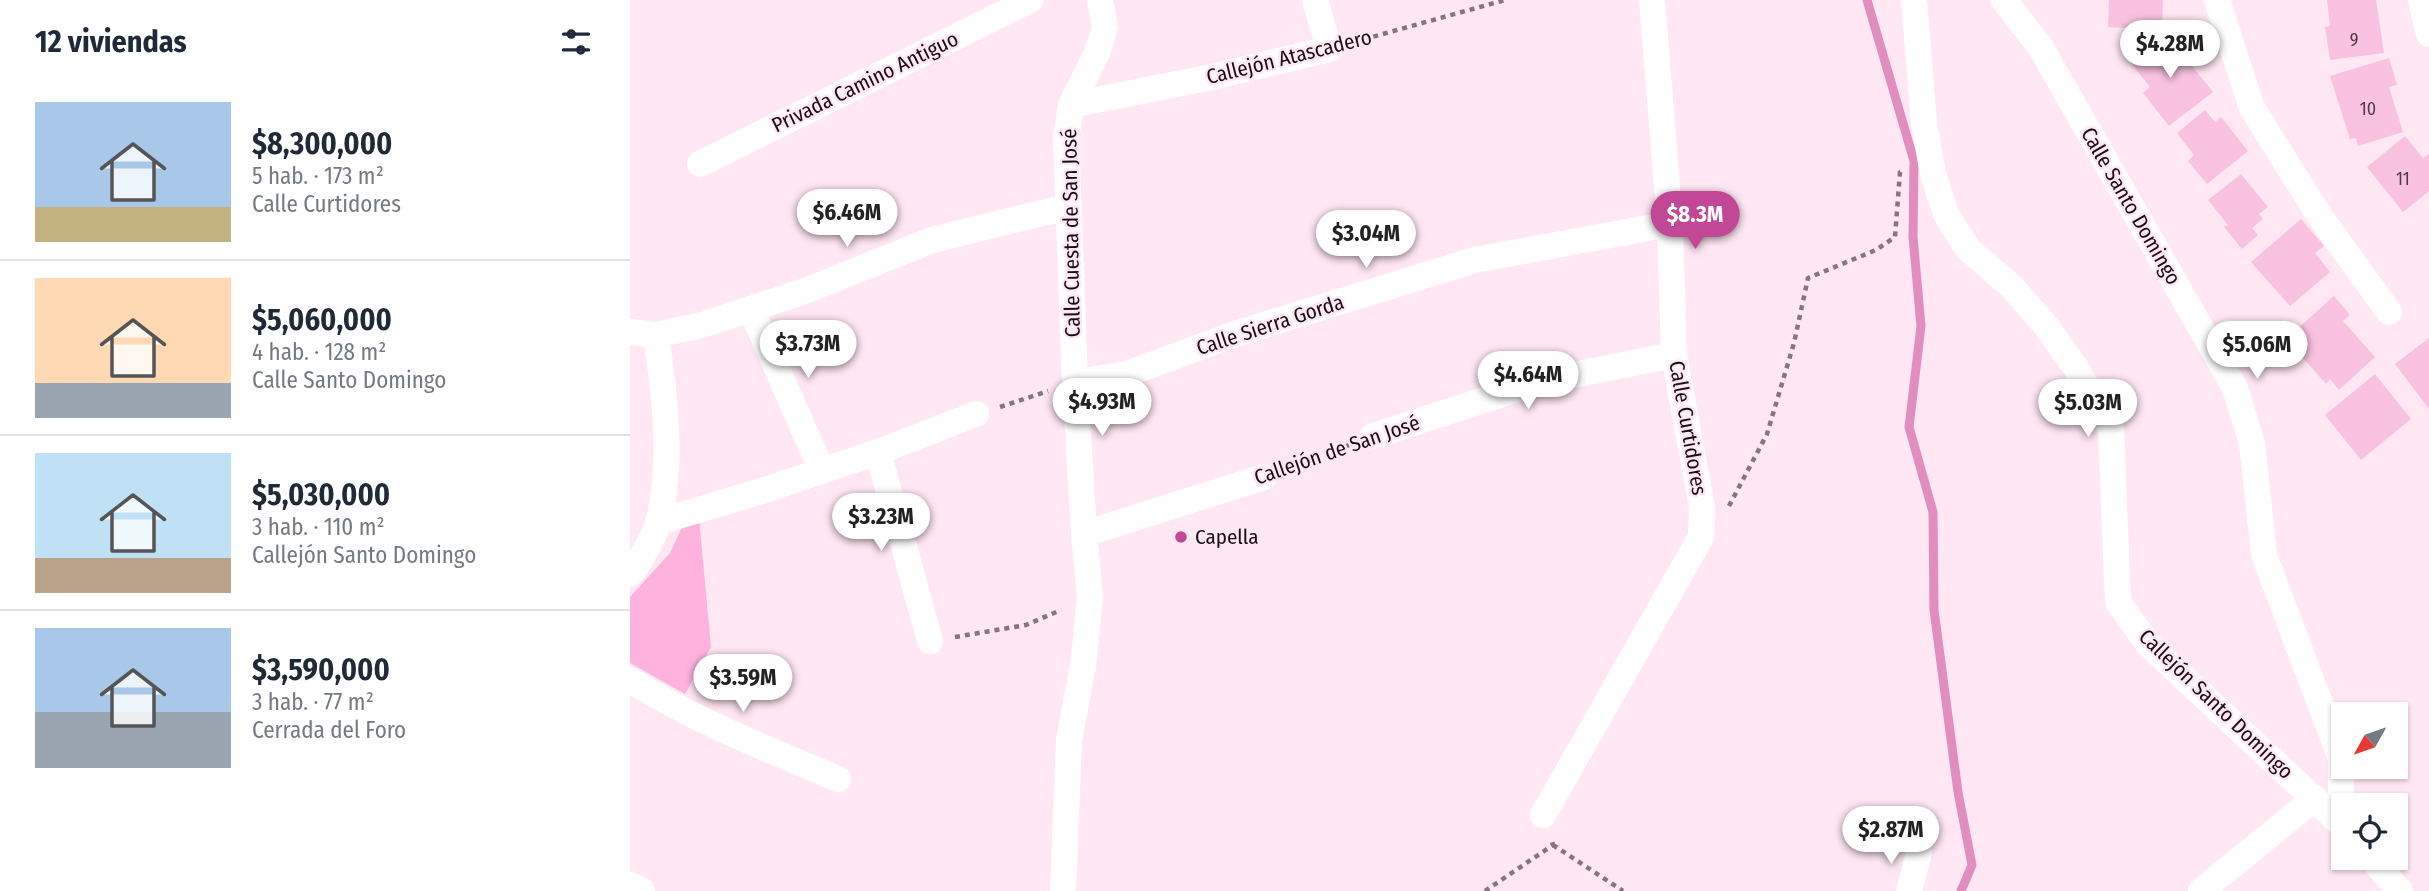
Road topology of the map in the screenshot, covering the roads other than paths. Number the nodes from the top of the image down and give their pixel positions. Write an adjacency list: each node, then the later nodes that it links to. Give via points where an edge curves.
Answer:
1 (1030, 0): 11 (street, Privada Camino Antiguo)
2 (1100, 0): 10 (street, Calle Cuesta de San José, via 1105,27)
3 (1315, 0): 10 (street, Callejón Atascadero, via 1329,48)
4 (1651, 0): 13 (street, Calle Curtidores)
5 (1914, 0): 32 (street, Callejón Santo Domingo, via 1924,123 1946,214 1968,249 2011,286 2046,326 2111,429 2118,602 2148,644)
6 (2004, 0): 31 (street, Calle Santo Domingo, via 2041,48 2235,388 2252,443 2264,555 2341,760)
7 (2217, 0): 15 (street, via 2252,108 2319,215)
8 (2421, 0): 9 (street)
9 (2429, 34)
10 (1071, 104): 12 (street, Calle Cuesta de San José, via 1066,139)
11 (700, 164)
12 (1067, 207): 14 (street, via 932,240); 19 (street, Calle Cuesta de San José)
13 (1670, 224): 18 (street, Calle Curtidores); 19 (street, Calle Sierra Gorda, via 1475,260 1236,334 1127,374)
14 (751, 309): 17 (street); 23 (street)
15 (2389, 312)
16 (630, 332): 17 (street)
17 (656, 335): 25 (street, via 666,403 667,457)
18 (1674, 355): 21 (street, Callejón de San José, via 1543,381); 34 (street, Calle Curtidores, via 1702,507 1701,537)
19 (1075, 382): 26 (street, Calle Cuesta de San José)
20 (976, 414): 22 (street)
21 (1373, 436)
22 (878, 452): 23 (street); 28 (street)
23 (822, 471): 25 (street)
24 (1264, 477): 26 (street, Callejón de San José)
25 (658, 522): 27 (street)
26 (1084, 534): 39 (street, Calle Cuesta de San José, via 1090,597 1069,740)
27 (630, 574)
28 (930, 641)
29 (630, 680): 30 (street, via 729,733)
30 (838, 779)
31 (2342, 793)
32 (2315, 798): 33 (street, Callejón Santo Domingo); 41 (street)
33 (2331, 814)
34 (1543, 815)
35 (1919, 853): 40 (street)
36 (2382, 870): 42 (street)
37 (630, 885): 38 (street)
38 (642, 891)
39 (1063, 891)
40 (1909, 891)
41 (2201, 891)
42 (2400, 891)

